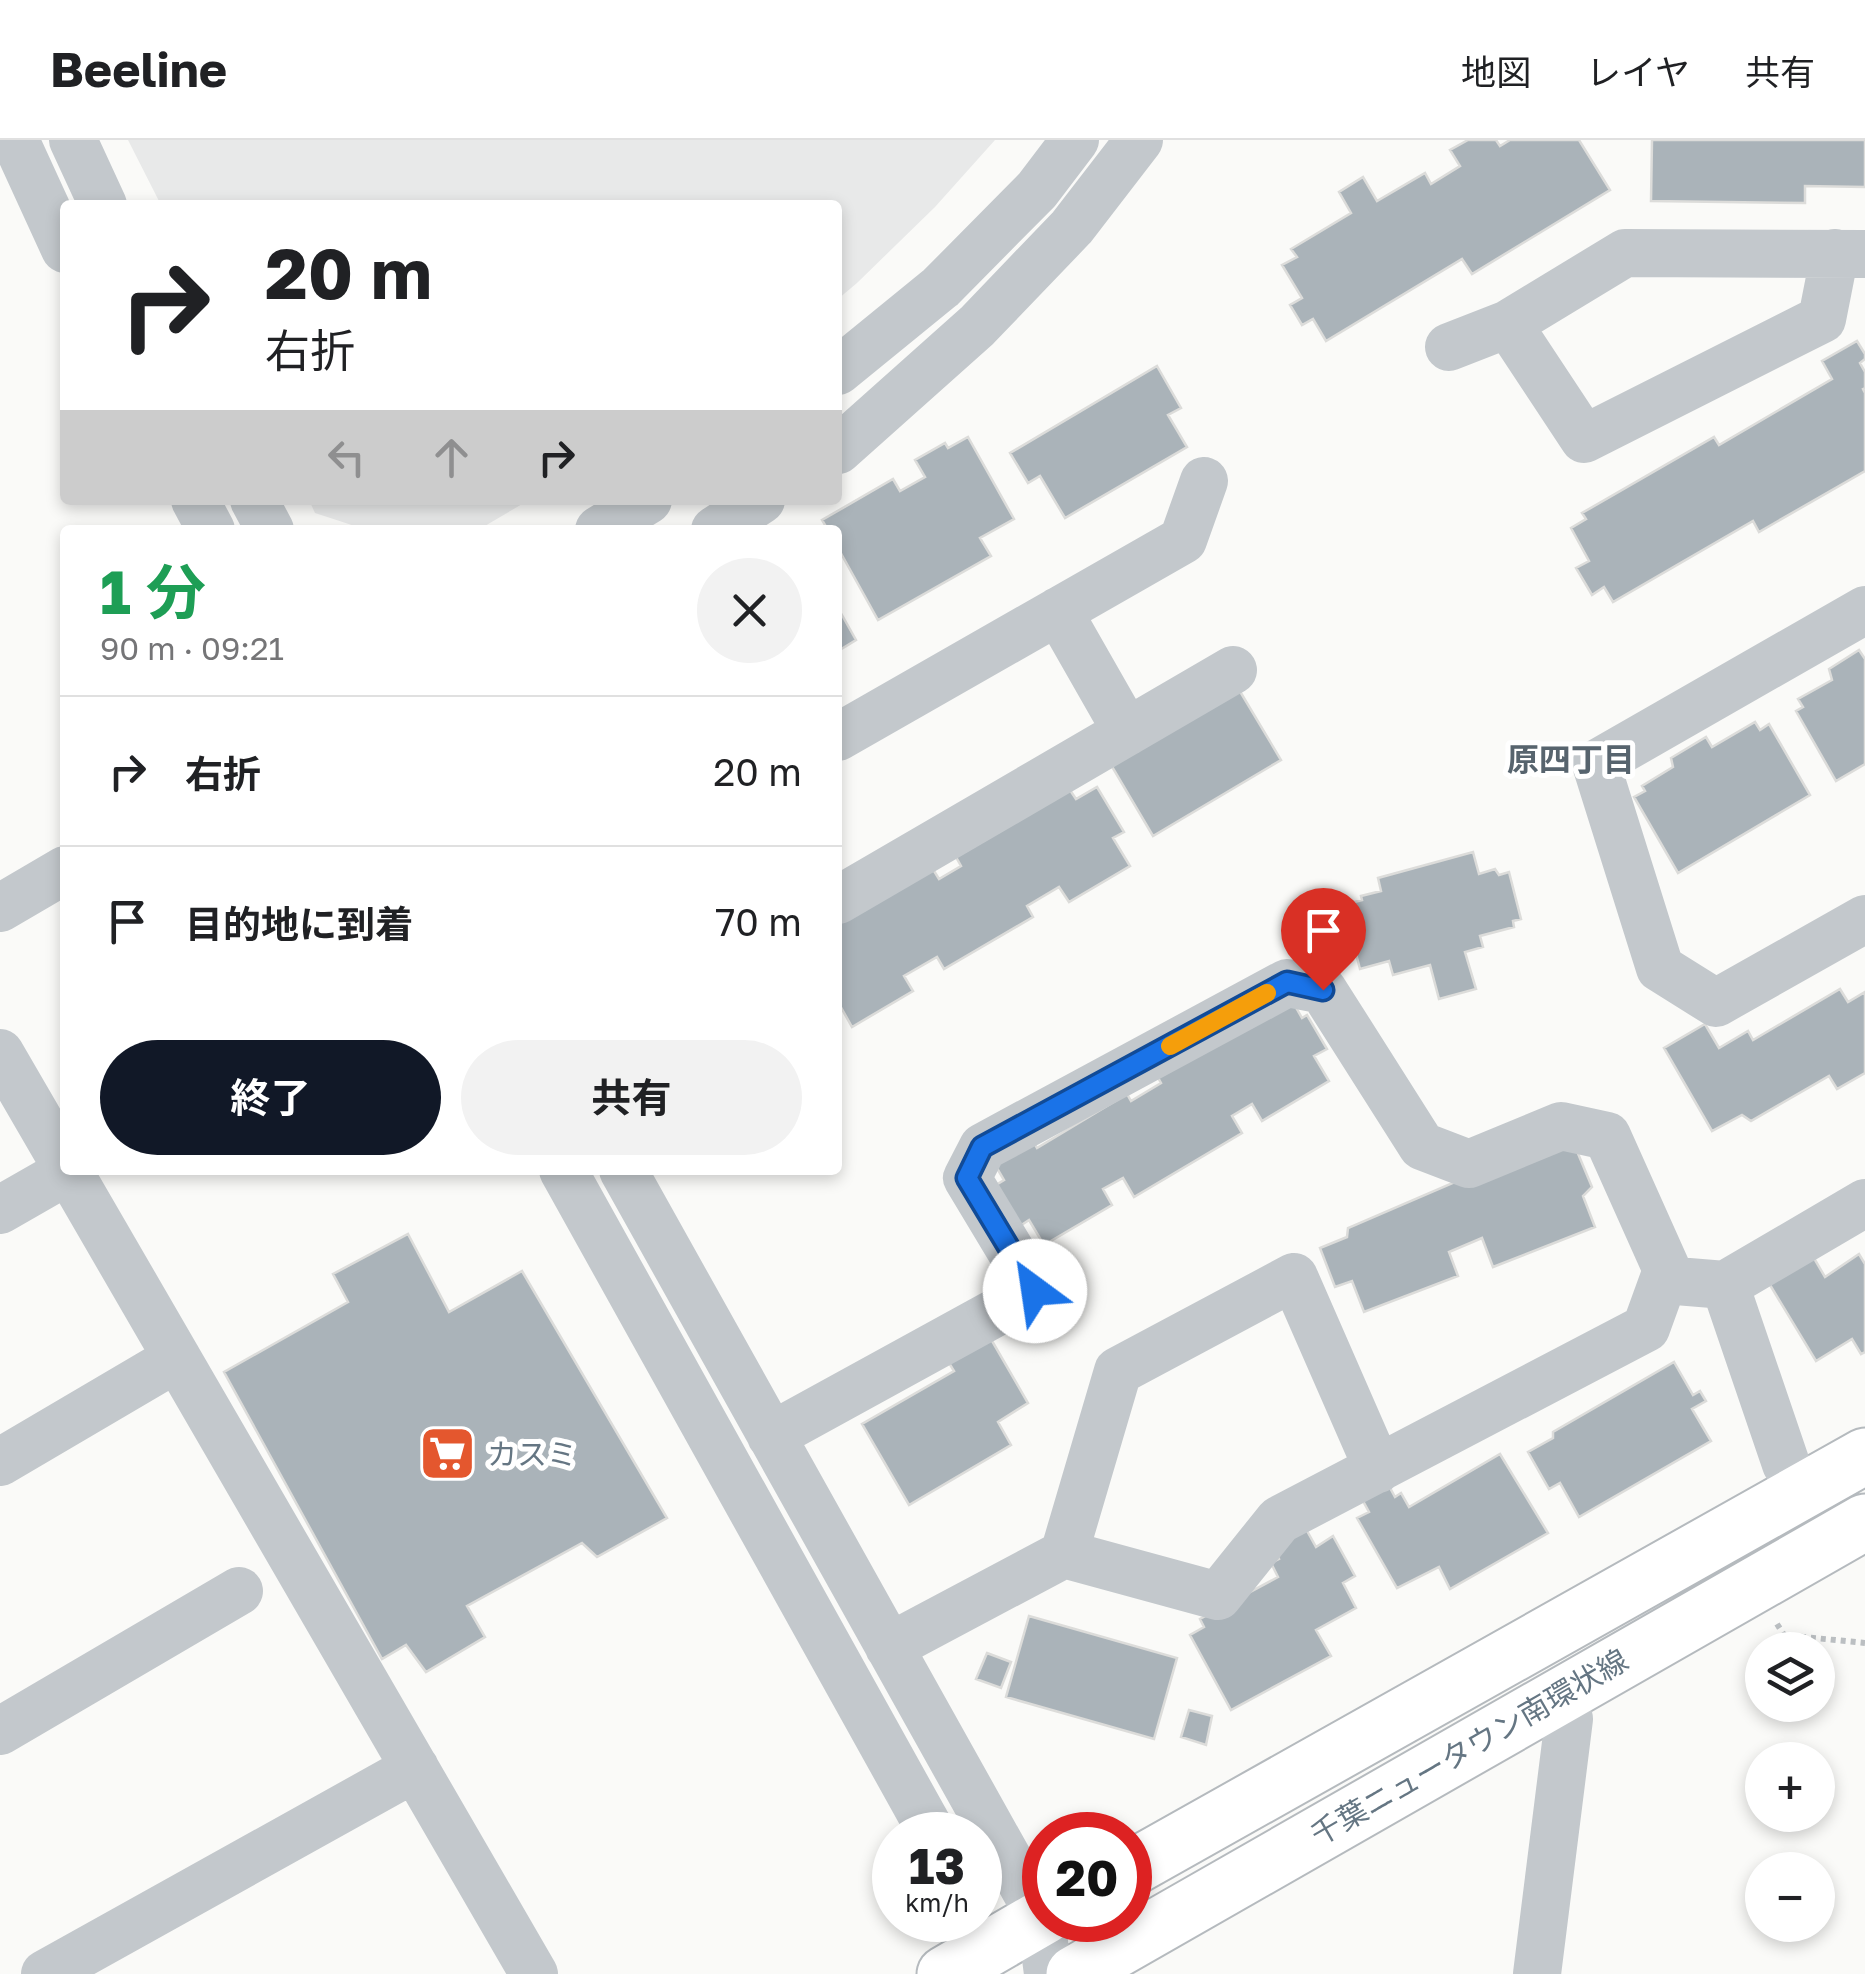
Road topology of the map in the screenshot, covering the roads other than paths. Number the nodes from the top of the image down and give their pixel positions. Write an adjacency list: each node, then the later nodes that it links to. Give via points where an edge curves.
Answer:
1 (15, 140): 6 (street)
2 (73, 140): 5 (street)
3 (1075, 140): 10 (street, via 1037,190 941,288)
4 (1139, 140): 11 (street, via 1072,227 977,326)
5 (101, 200)
6 (60, 238)
7 (1850, 254): 8 (street, via 1625,252); 8 (street, via 1822,319 1584,439)
8 (1508, 324): 9 (street)
9 (1449, 347)
10 (842, 367)
11 (842, 446)
12 (1204, 481): 18 (street, via 1183,540)
13 (640, 505): 15 (street)
14 (754, 505): 16 (street)
15 (606, 525)
16 (723, 525)
17 (1865, 610): 25 (street, via 1596,764 1660,968 1716,1003)
18 (1058, 611): 20 (street); 21 (street)
19 (1233, 670): 20 (street)
20 (1127, 732): 23 (street)
21 (842, 735)
22 (60, 873): 24 (street)
23 (842, 898)
24 (0, 908)
25 (1865, 919)
26 (0, 1053): 27 (street)
27 (60, 1157)
28 (60, 1173): 33 (street)
29 (70, 1175): 36 (street)
30 (566, 1175): 49 (street)
31 (626, 1175): 37 (street)
32 (1865, 1202): 35 (street)
33 (0, 1210)
34 (1664, 1280): 35 (street); 37 (street, via 1667,1270 1607,1136 1561,1126 1469,1164 1422,1146 1323,990 1287,982 982,1147 967,1178 1035,1291); 40 (street, via 1646,1328)
35 (1725, 1284): 41 (street, via 1786,1464)
36 (177, 1358): 39 (street); 48 (street)
37 (771, 1436): 45 (street)
38 (1865, 1456): 41 (main road, 千葉ニュータウン南環状線)
39 (0, 1462)
40 (1378, 1469): 43 (street, via 1279,1520 1218,1596); 43 (street, via 1294,1276 1118,1371)
41 (1802, 1491): 50 (main road, 千葉ニュータウン南環状線)
42 (1865, 1522): 46 (main road, 千葉ニュータウン南環状線)
43 (1064, 1554): 45 (street)
44 (239, 1591): 47 (street)
45 (889, 1647): 51 (street)
46 (1555, 1697): 59 (main road, 千葉ニュータウン南環状線); 60 (street, via 1570,1719)
47 (0, 1731)
48 (414, 1768): 55 (street); 56 (street)
49 (920, 1812)
50 (1152, 1856)
51 (1022, 1880)
52 (1022, 1932): 54 (main road)
53 (1045, 1942): 58 (street)
54 (1000, 1947): 57 (main road)
55 (45, 1974)
56 (534, 1974)
57 (945, 1974)
58 (1048, 1974)
59 (1074, 1974)
60 (1537, 1974)

